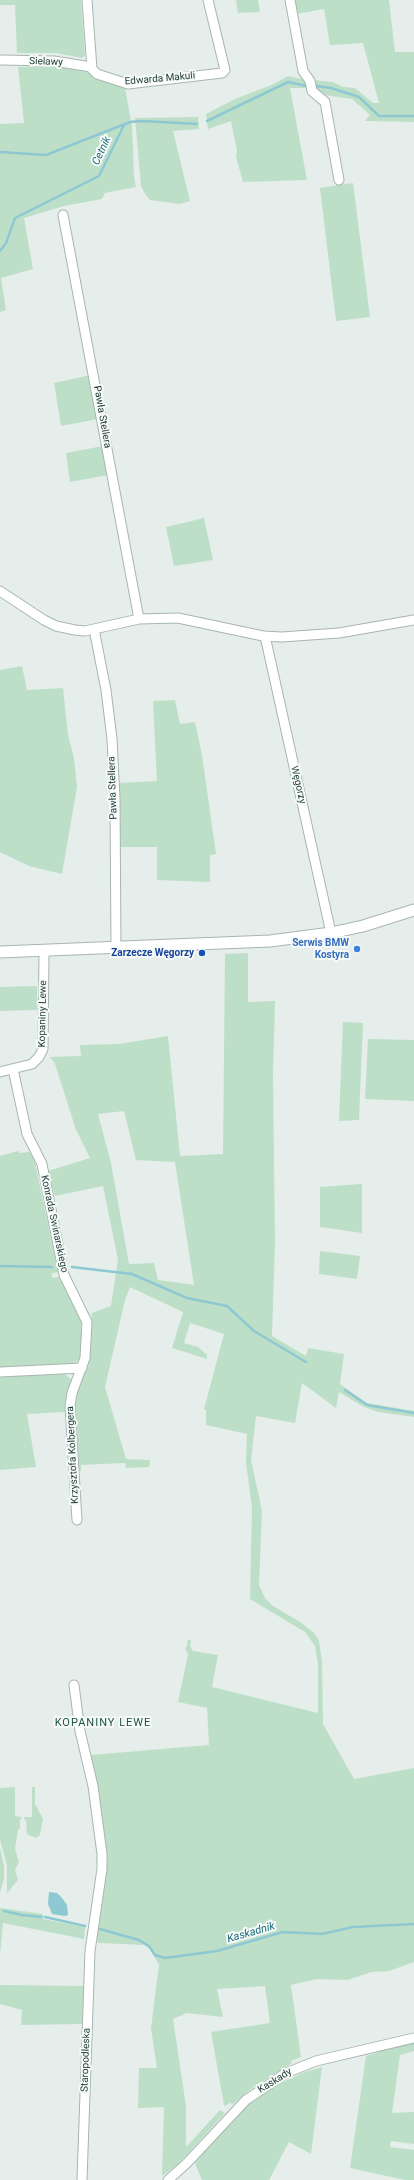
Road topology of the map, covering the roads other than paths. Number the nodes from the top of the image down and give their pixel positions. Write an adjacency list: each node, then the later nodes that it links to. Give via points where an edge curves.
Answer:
1 (87, 0): 5 (street)
2 (208, 0): 5 (street, Edwarda Makuli, via 225,67 222,73 128,84 97,74)
3 (290, 0): 6 (street, via 303,71 310,81 312,91 325,102)
4 (0, 60): 5 (street, Sielawy, via 54,61)
5 (91, 68)
6 (339, 180)
7 (63, 215): 9 (street, Pawła Stellera)
8 (0, 590): 11 (street, via 56,626 81,631)
9 (140, 619): 11 (street); 12 (street, via 178,618)
10 (414, 620): 12 (street, via 323,635)
11 (94, 629): 15 (street, Pawła Stellera, via 112,739)
12 (265, 636): 14 (street, Węgorzy)
13 (414, 910): 14 (street)
14 (331, 933): 15 (street, via 270,941)
15 (116, 949): 16 (street)
16 (44, 951): 17 (street); 18 (street, Kopaniny Lewe, via 43,1049 32,1064)
17 (0, 952)
18 (13, 1069): 19 (street, Kopaniny Lewe); 20 (street, Konrada Swinarskiego, via 27,1134 42,1164 64,1275 87,1322 86,1350)
19 (0, 1072)
20 (82, 1368): 21 (street); 22 (street, Krzysztofa Kolbergera, via 72,1393 70,1406)
21 (0, 1372)
22 (77, 1520)
23 (74, 1685): 25 (street, Staropodleska, via 80,1731 93,1786 102,1854 91,1940)
24 (414, 2038): 26 (street, Kaskady, via 316,2061 286,2073 246,2100)
25 (82, 2180)
26 (168, 2180)

